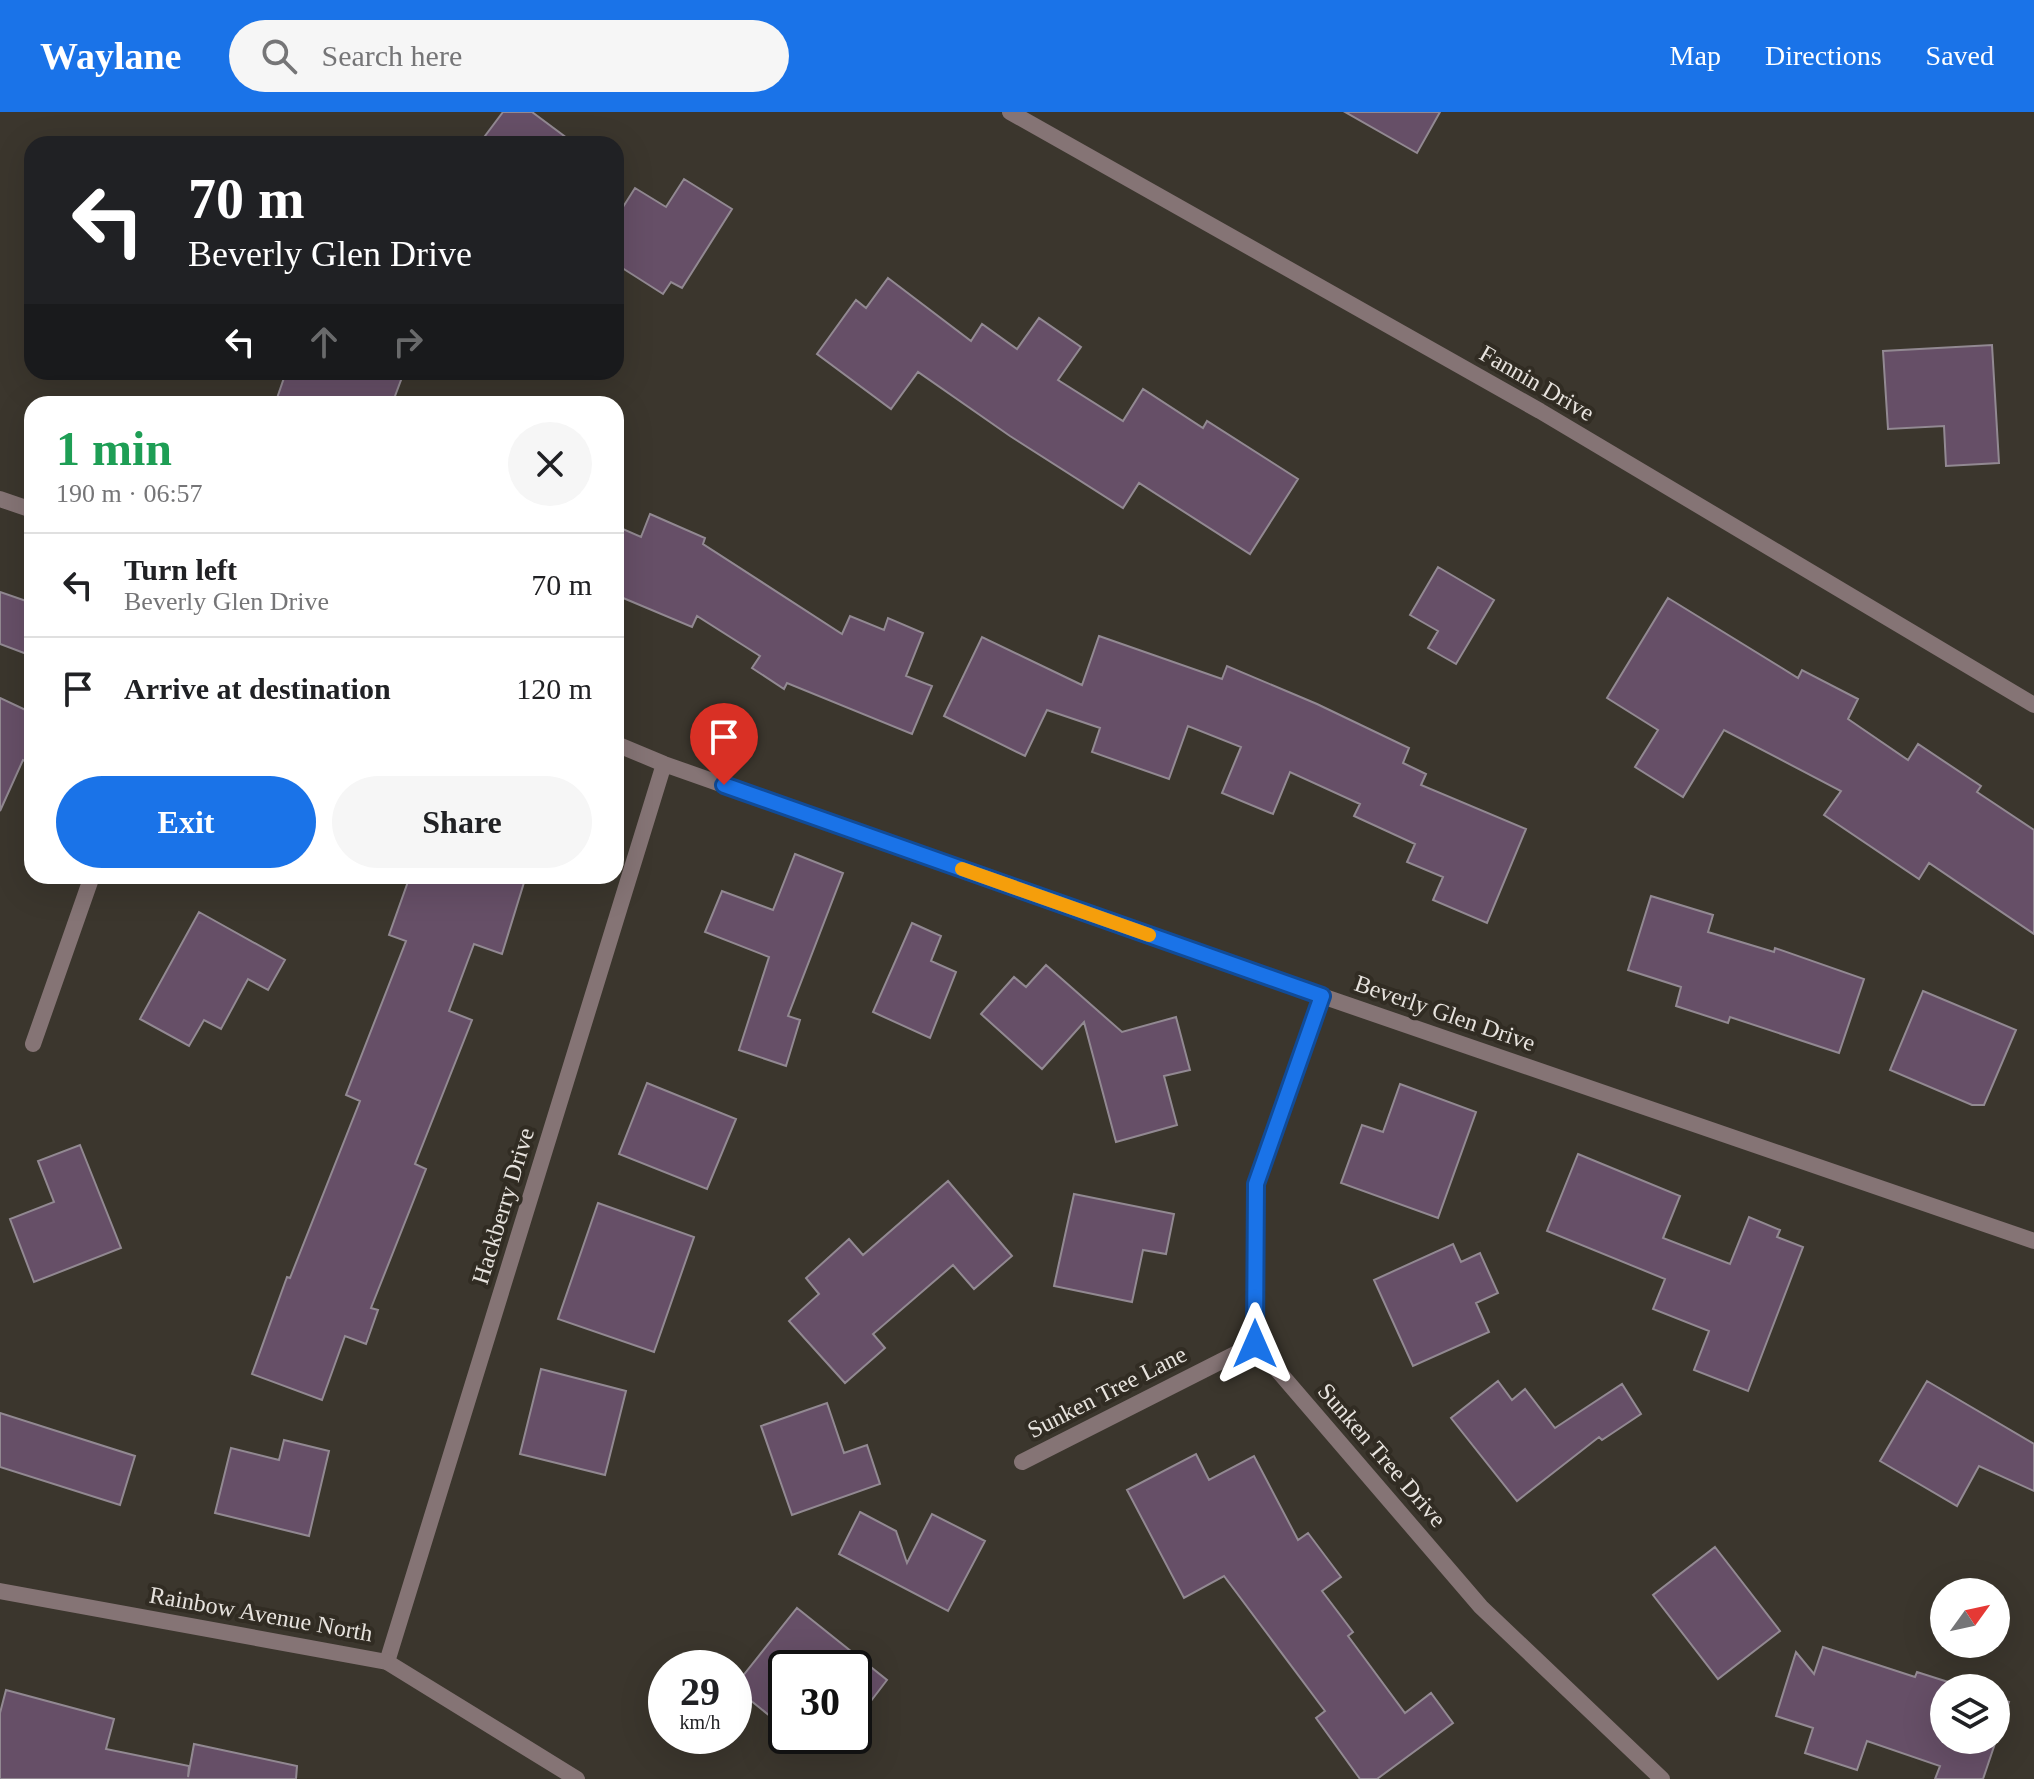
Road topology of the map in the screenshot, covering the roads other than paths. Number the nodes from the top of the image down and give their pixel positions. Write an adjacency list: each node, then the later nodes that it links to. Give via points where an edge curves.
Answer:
1 (1010, 112): 4 (street, Fannin Drive, via 1540,411)
2 (0, 499): 3 (street)
3 (24, 507)
4 (2034, 705)
5 (624, 747): 6 (street, Beverly Glen Drive)
6 (664, 764): 8 (street, Beverly Glen Drive); 14 (street, Hackberry Drive)
7 (89, 884): 9 (street)
8 (1322, 996): 10 (street, Beverly Glen Drive); 11 (street, via 1256,1184)
9 (33, 1044)
10 (2034, 1241)
11 (1255, 1344): 12 (street, Sunken Tree Lane); 16 (street, Sunken Tree Drive, via 1481,1607)
12 (1022, 1462)
13 (0, 1591): 14 (street, Rainbow Avenue North)
14 (387, 1662): 15 (street, Rainbow Avenue North)
15 (577, 1779)
16 (1662, 1779)

